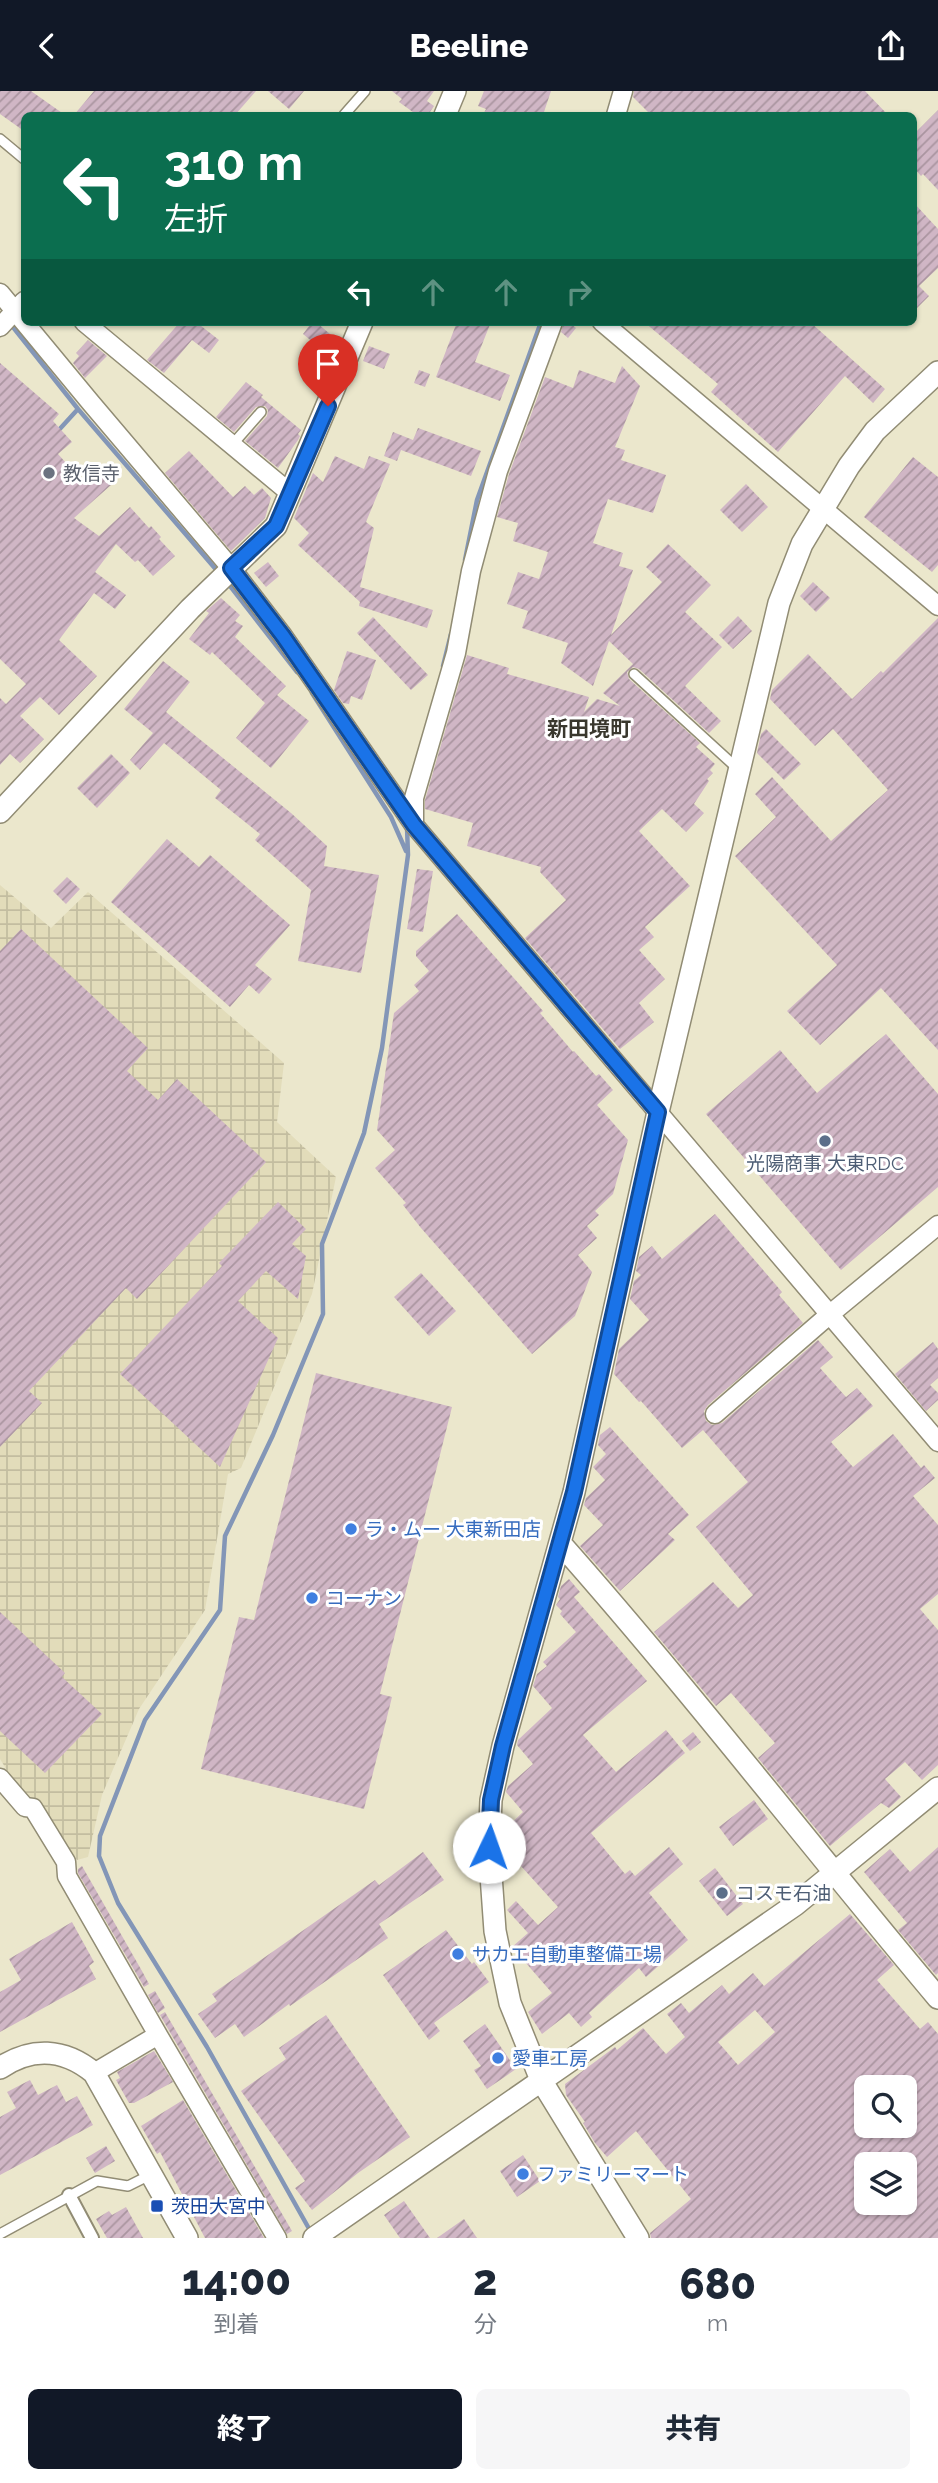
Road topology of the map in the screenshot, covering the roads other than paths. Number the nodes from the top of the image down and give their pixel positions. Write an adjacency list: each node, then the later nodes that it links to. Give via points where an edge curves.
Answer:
1 (365, 91): 4 (lane)
2 (455, 91): 5 (street)
3 (623, 91): 6 (street)
4 (348, 112)
5 (446, 112)
6 (617, 112)
7 (0, 139): 8 (lane)
8 (21, 156)
9 (0, 293): 10 (street)
10 (20, 305): 16 (street)
11 (35, 326): 22 (street, via 90,403)
12 (89, 326): 19 (street)
13 (360, 326): 20 (street)
14 (552, 326): 27 (street, via 495,484 471,571 456,653 414,798)
15 (607, 326): 21 (street)
16 (0, 327)
17 (938, 372): 21 (street, via 876,431)
18 (261, 412): 19 (lane)
19 (232, 445): 20 (street)
20 (290, 493): 22 (street, via 276,526)
21 (823, 508): 23 (street); 25 (street, via 802,544 779,603)
22 (231, 568): 26 (street); 27 (street)
23 (938, 605)
24 (634, 674): 25 (lane)
25 (739, 770): 28 (street)
26 (0, 812)
27 (414, 825): 28 (street)
28 (658, 1112): 30 (street); 33 (street)
29 (938, 1225): 30 (street)
30 (829, 1315): 31 (street); 32 (street)
31 (715, 1414)
32 (938, 1442)
33 (561, 1543): 36 (street); 41 (street, via 503,1746 491,1800 489,1847 495,1931 510,2003)
34 (0, 1778): 38 (street, via 25,1807 33,1808)
35 (938, 1788): 36 (street)
36 (834, 1874): 37 (street); 41 (street, via 796,1905)
37 (938, 1998)
38 (158, 2035): 40 (street); 48 (street)
39 (0, 2068): 40 (street, via 33,2053 54,2054)
40 (94, 2073): 42 (street)
41 (541, 2080): 45 (street); 49 (street)
42 (151, 2174): 43 (lane, via 128,2186 97,2182); 47 (street)
43 (69, 2195): 44 (lane); 46 (street)
44 (0, 2234)
45 (318, 2235)
46 (92, 2238)
47 (187, 2238)
48 (277, 2238)
49 (638, 2238)

